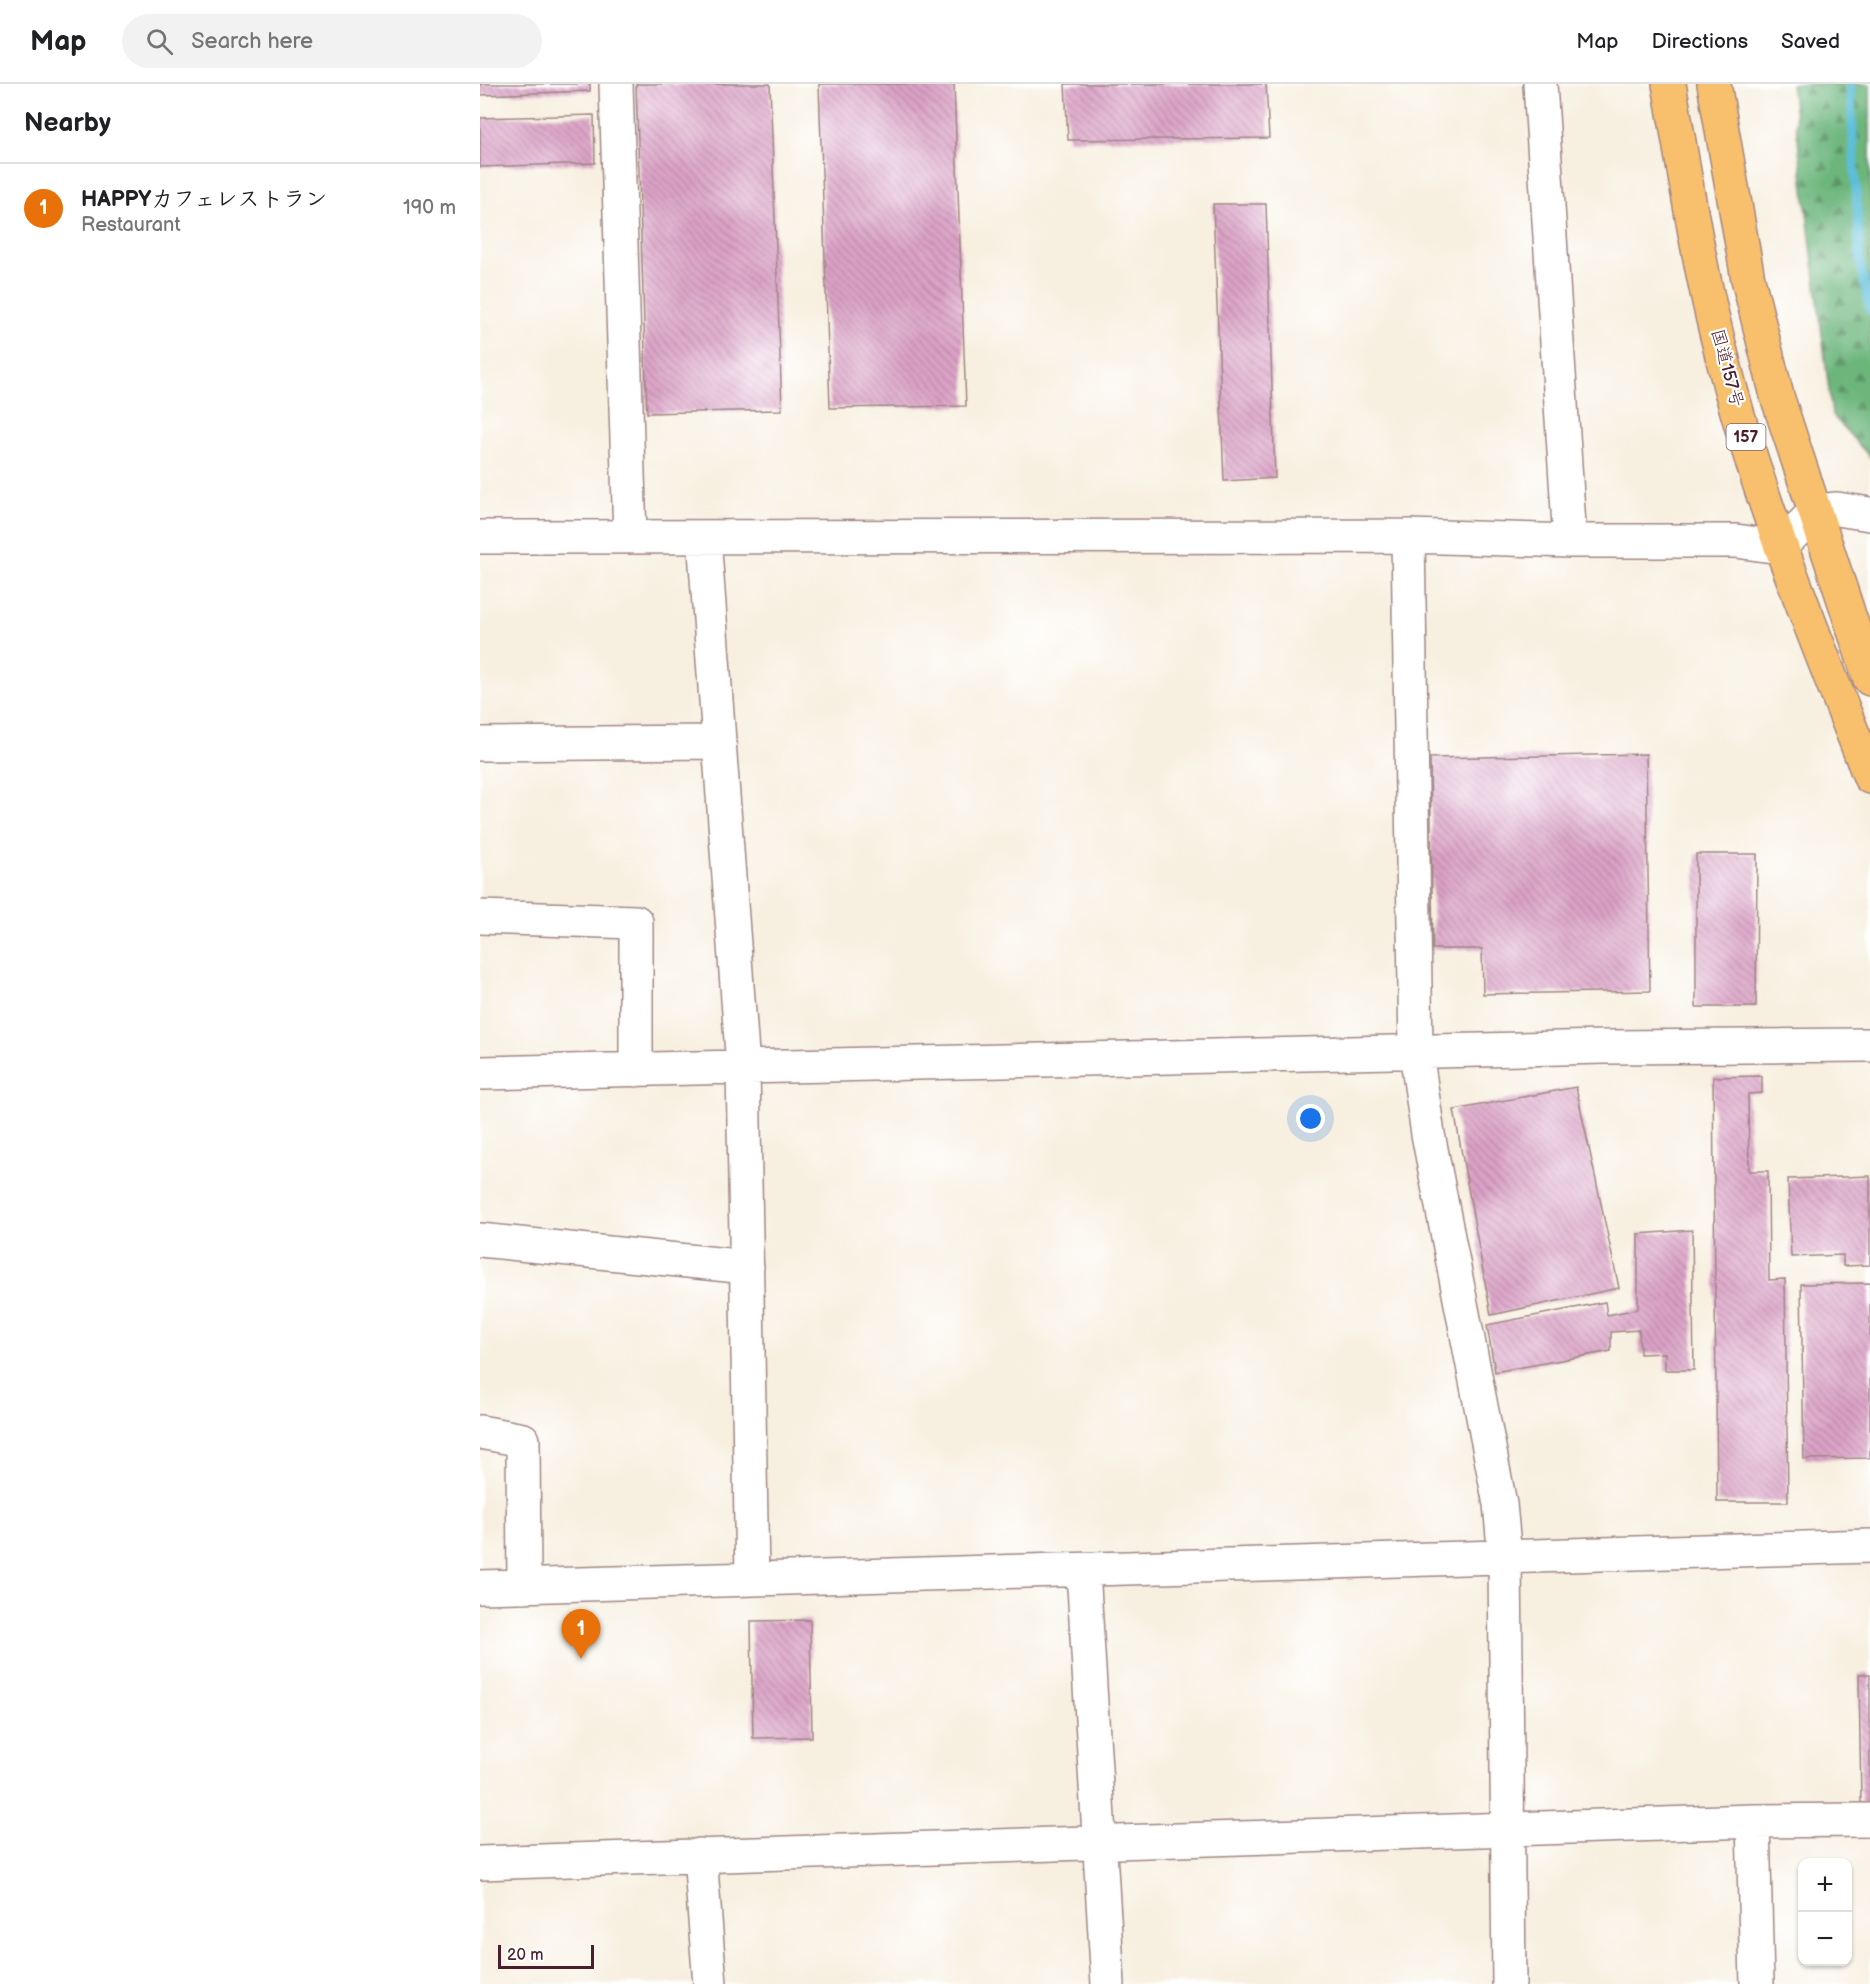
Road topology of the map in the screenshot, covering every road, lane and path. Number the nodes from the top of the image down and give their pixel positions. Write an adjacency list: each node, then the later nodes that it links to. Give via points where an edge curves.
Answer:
1 (616, 84): 9 (street)
2 (1540, 84): 11 (street)
3 (1670, 84): 12 (highway, 国道157号 / 157, via 1698,252 1721,354)
4 (1714, 84): 5 (highway, 157, via 1750,290 1777,396)
5 (1816, 511): 6 (street, via 1837,509); 12 (street); 13 (highway, 157)
6 (1870, 514)
7 (1408, 536): 10 (street); 11 (street); 19 (street)
8 (480, 537): 9 (street)
9 (630, 537): 10 (street)
10 (704, 537): 14 (street)
11 (1570, 541): 12 (street, via 1737,541)
12 (1780, 547): 16 (highway, 国道157号 / 157)
13 (1870, 679)
14 (719, 742): 15 (street); 20 (street)
15 (480, 744)
16 (1870, 777)
17 (480, 917): 21 (street, via 636,922)
18 (1870, 1044): 19 (street)
19 (1416, 1052): 20 (street); 27 (street, via 1428,1134 1500,1504)
20 (743, 1067): 21 (street); 24 (street)
21 (636, 1070): 22 (street)
22 (480, 1073)
23 (480, 1240): 24 (street)
24 (747, 1267): 29 (street)
25 (480, 1432): 30 (street, via 523,1440)
26 (1870, 1546): 27 (street)
27 (1505, 1557): 28 (street); 34 (street)
28 (1083, 1570): 29 (street); 35 (street)
29 (752, 1579): 30 (street)
30 (524, 1586): 31 (street)
31 (480, 1587)
32 (1870, 1820): 33 (street)
33 (1753, 1821): 34 (street); 41 (street)
34 (1508, 1829): 35 (street); 40 (street)
35 (1100, 1843): 36 (street); 39 (street)
36 (700, 1855): 37 (street); 38 (street)
37 (480, 1863)
38 (710, 1984)
39 (1108, 1984)
40 (1509, 1984)
41 (1757, 1984)

